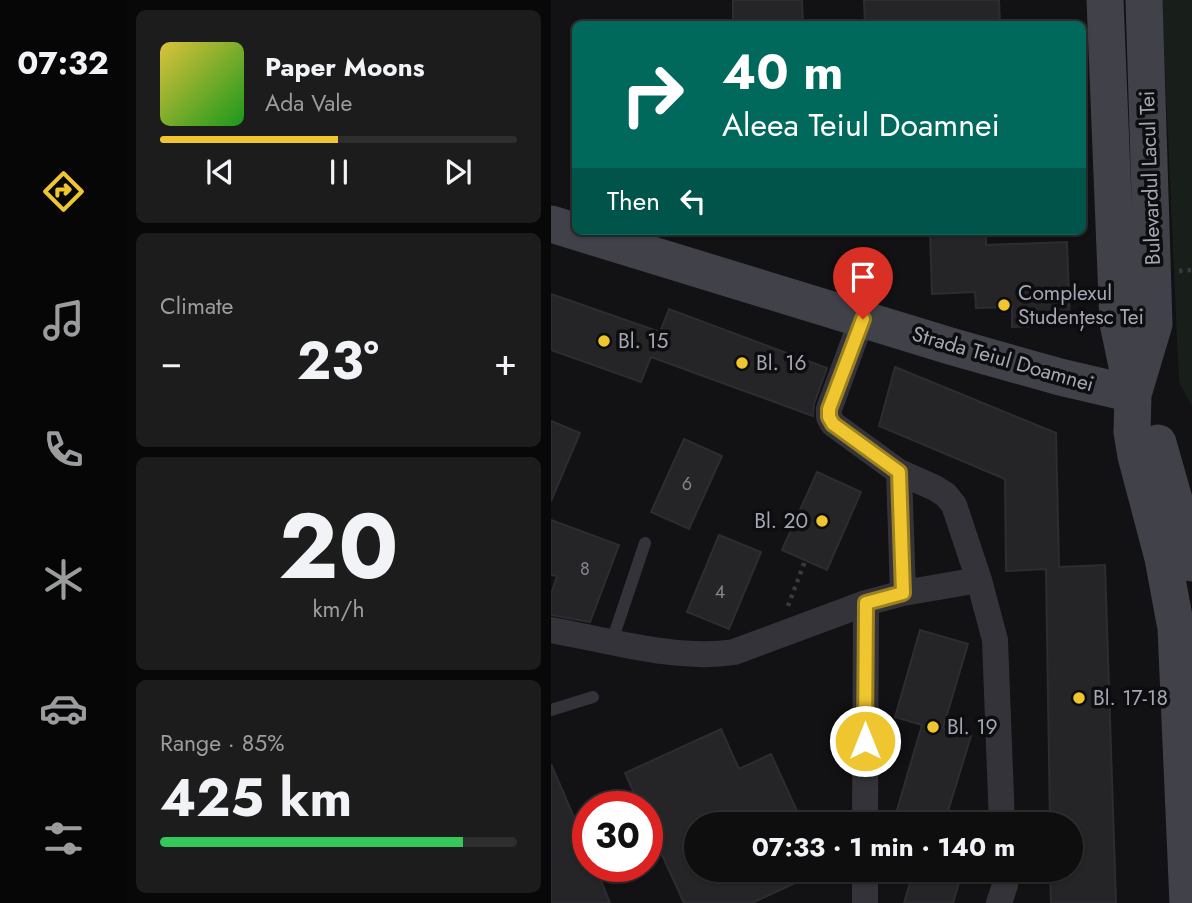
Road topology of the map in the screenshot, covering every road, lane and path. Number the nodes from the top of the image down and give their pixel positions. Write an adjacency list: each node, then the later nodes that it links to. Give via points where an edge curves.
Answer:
1 (1105, 0): 7 (main road, Bulevardul Lacul Tei, via 1118,323)
2 (1144, 0): 7 (main road, Bulevardul Lacul Tei, via 1154,324)
3 (551, 224): 4 (main road, Strada Teiul Doamnei)
4 (572, 230)
5 (587, 235): 6 (main road, Strada Teiul Doamnei)
6 (863, 319): 7 (main road, Strada Teiul Doamnei); 8 (street, via 829,417)
7 (1133, 394): 11 (main road, Bulevardul Lacul Tei, via 1152,424); 20 (main road, Bulevardul Lacul Tei, via 1136,456 1176,628)
8 (899, 472): 12 (street, via 935,488 954,505); 13 (street)
9 (645, 543): 17 (lane)
10 (805, 561): 16 (path)
11 (1192, 563)
12 (979, 580): 13 (street); 22 (street, via 995,640)
13 (903, 593): 14 (street)
14 (866, 603): 16 (street); 21 (street)
15 (551, 630): 17 (street)
16 (777, 635): 17 (street, via 734,652 701,655)
17 (612, 641)
18 (593, 697): 19 (lane)
19 (551, 710)
20 (1187, 746): 25 (main road, Bulevardul Lacul Tei)
21 (865, 812)
22 (1002, 812)
23 (865, 882): 26 (street)
24 (1005, 882): 27 (street)
25 (1189, 888)
26 (865, 903)
27 (999, 903)

